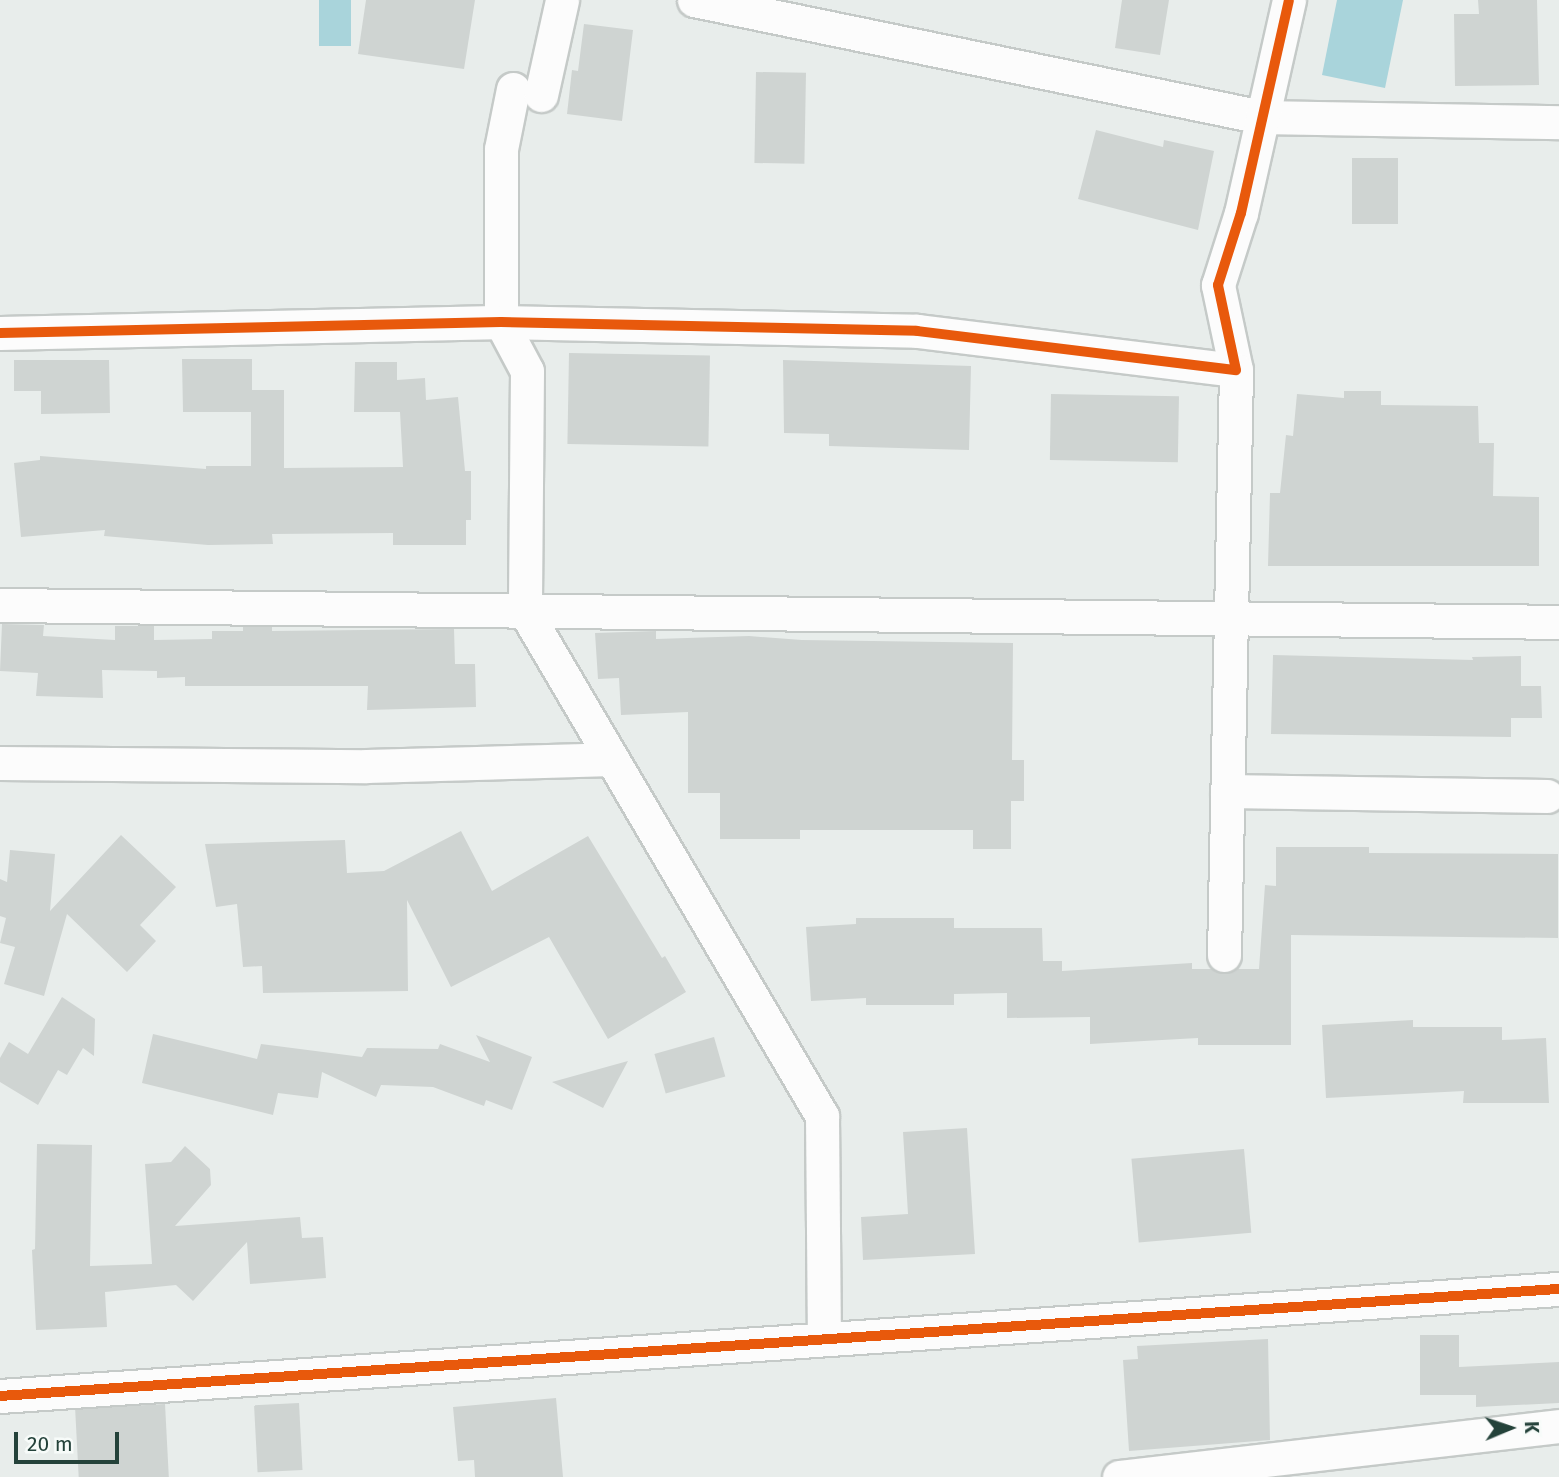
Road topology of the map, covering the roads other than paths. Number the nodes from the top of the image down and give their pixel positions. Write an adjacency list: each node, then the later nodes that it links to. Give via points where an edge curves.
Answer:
1 (562, 0): 6 (street, via 502,149)
2 (694, 0): 4 (street)
3 (1289, 0): 4 (street)
4 (1262, 117): 5 (street); 8 (street, via 1241,214 1218,285)
5 (1559, 122)
6 (500, 323): 7 (street); 8 (street, via 917,331); 10 (street, via 527,371)
7 (0, 333)
8 (1236, 370): 11 (street)
9 (0, 605): 10 (street)
10 (525, 611): 11 (street); 13 (street)
11 (1230, 618): 12 (street); 15 (street)
12 (1559, 622)
13 (612, 759): 14 (street, via 366,766); 19 (street, via 822,1116)
14 (0, 763)
15 (1227, 791): 16 (street); 17 (street)
16 (1547, 796)
17 (1224, 955)
18 (1559, 1289): 19 (street)
19 (824, 1339): 20 (street)
20 (0, 1396)
21 (1559, 1426): 22 (street)
22 (1119, 1477)

